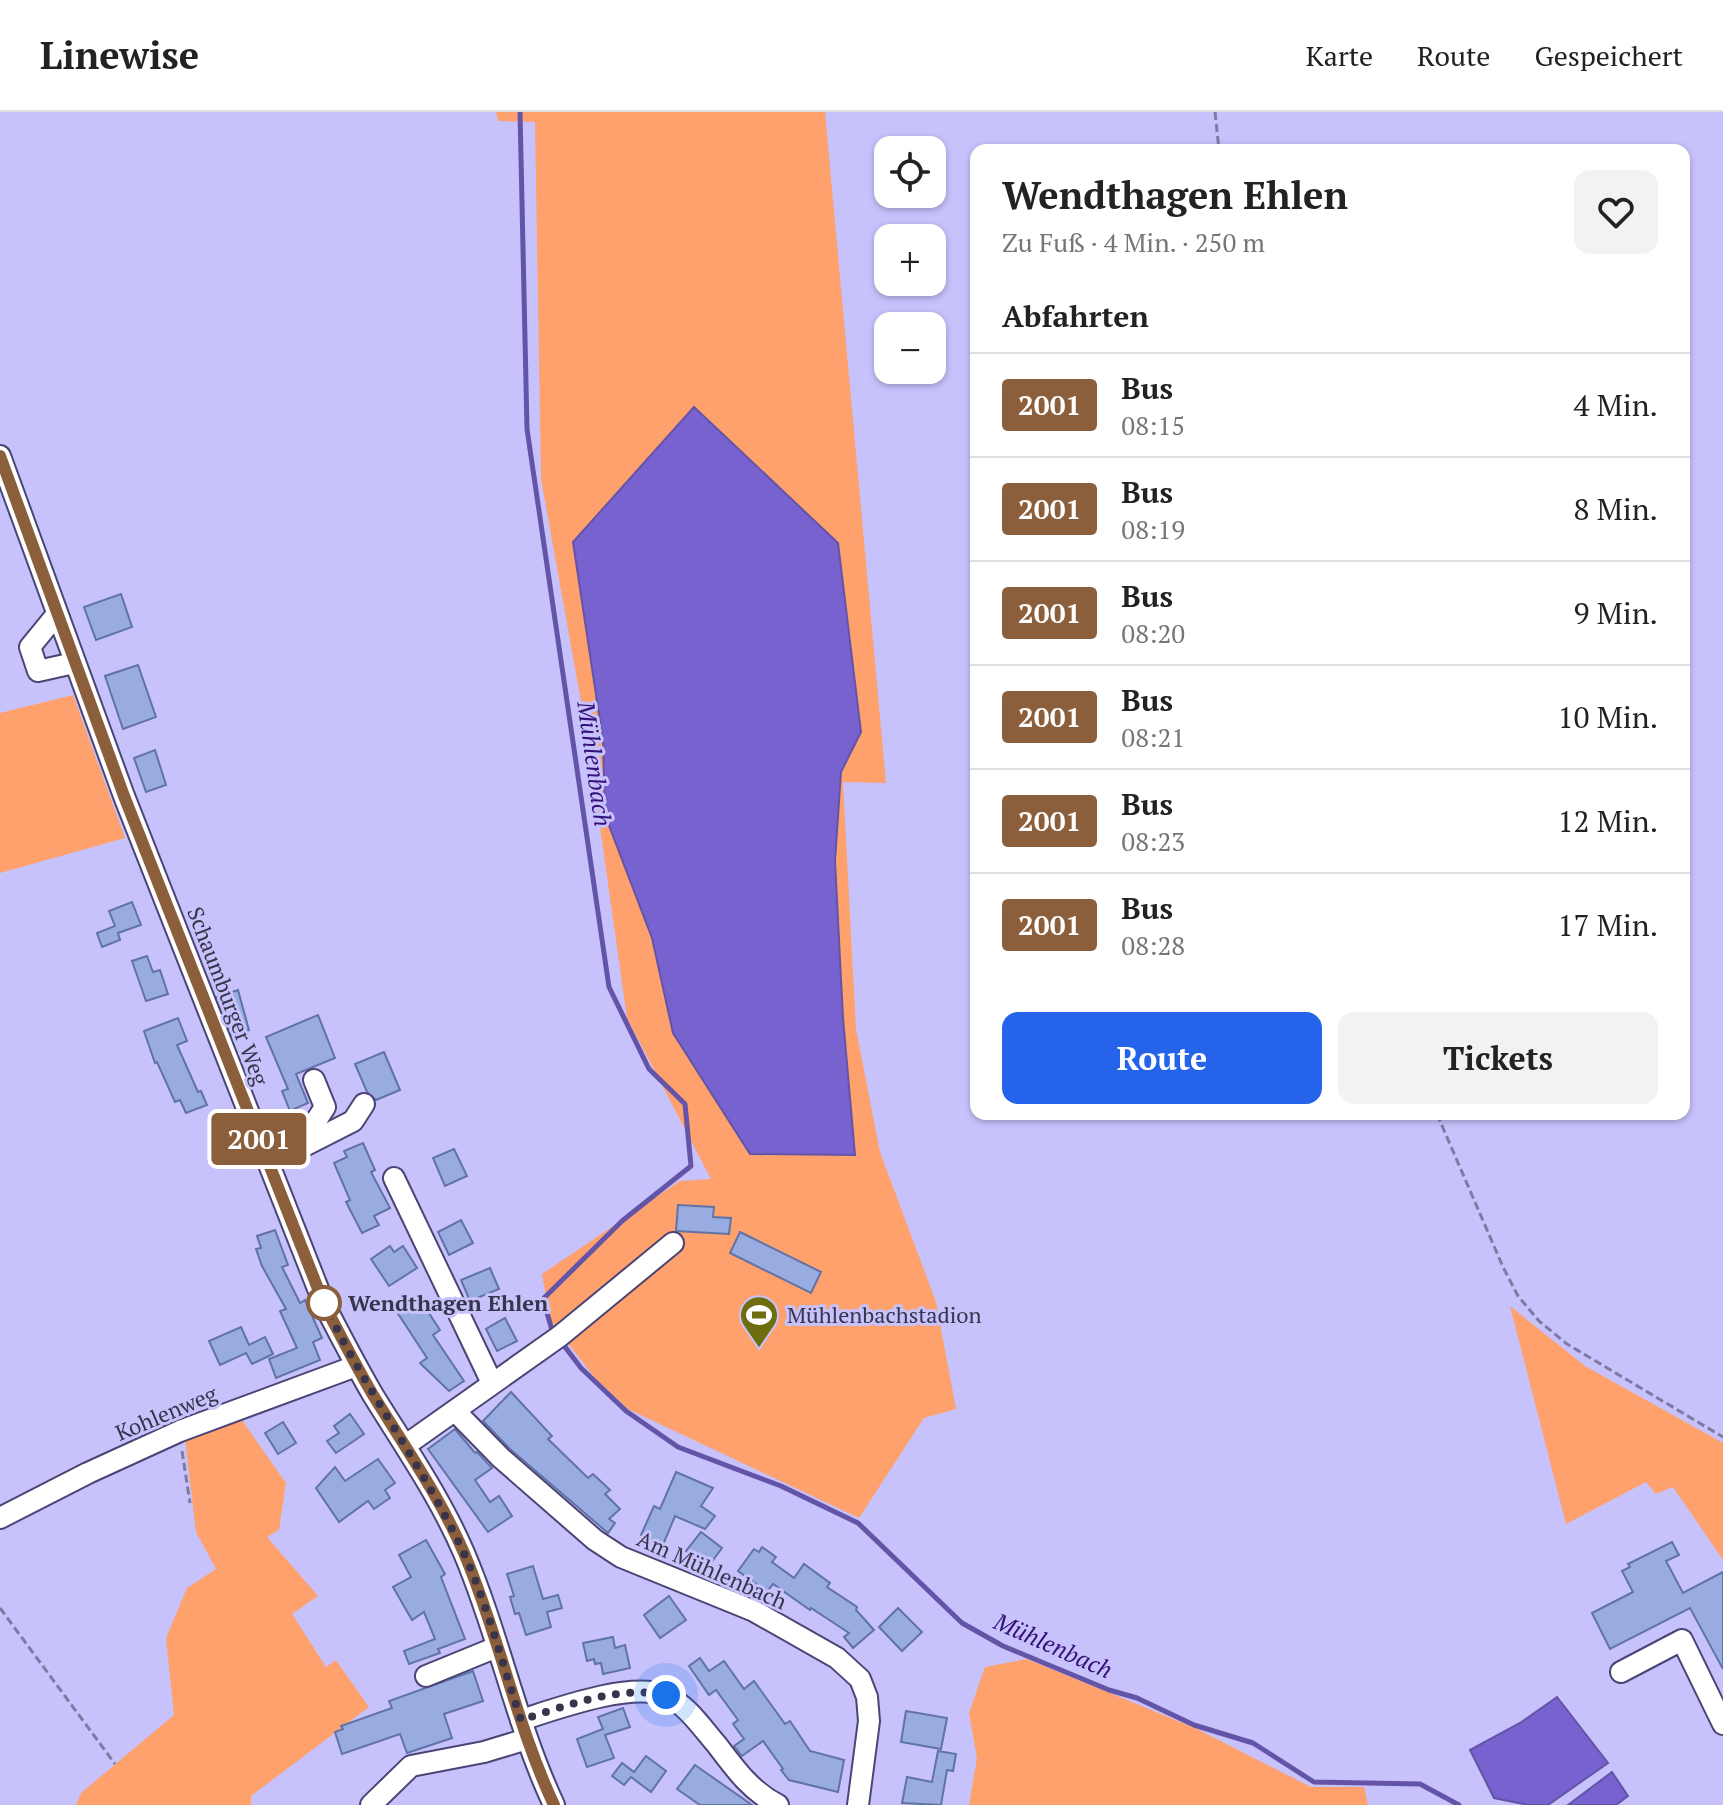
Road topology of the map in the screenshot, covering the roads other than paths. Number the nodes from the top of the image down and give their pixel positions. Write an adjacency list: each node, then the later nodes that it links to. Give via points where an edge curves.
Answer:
1 (0, 456): 2 (street, Schaumburger Weg)
2 (57, 614): 3 (street, Schaumburger Weg); 3 (street, via 30,647 38,671)
3 (74, 663): 7 (street, Schaumburger Weg)
4 (314, 1080): 6 (street, via 325,1107)
5 (364, 1104): 6 (street, via 353,1121)
6 (298, 1149): 7 (street)
7 (267, 1161): 10 (street, Schaumburger Weg, via 324,1304)
8 (394, 1178): 11 (street)
9 (673, 1243): 11 (street, via 560,1336)
10 (356, 1366): 13 (street, Schaumburger Weg); 14 (street, Kohlenweg, via 180,1431)
11 (492, 1383): 12 (street)
12 (455, 1411): 13 (street); 23 (street, Am Mühlenbach, via 595,1540 621,1557 754,1611 827,1652 860,1679 869,1721)
13 (406, 1445): 15 (street, Schaumburger Weg, via 463,1550)
14 (0, 1518)
15 (497, 1647): 17 (street); 19 (street, Schaumburger Weg)
16 (1621, 1672): 18 (street, via 1682,1640)
17 (426, 1676)
18 (1723, 1724)
19 (524, 1730): 20 (street, via 484,1752 411,1766); 21 (street, Schaumburger Weg); 22 (street, via 622,1693 645,1690 666,1695 686,1708 746,1783)
20 (371, 1805)
21 (554, 1805)
22 (778, 1805)
23 (858, 1805)

